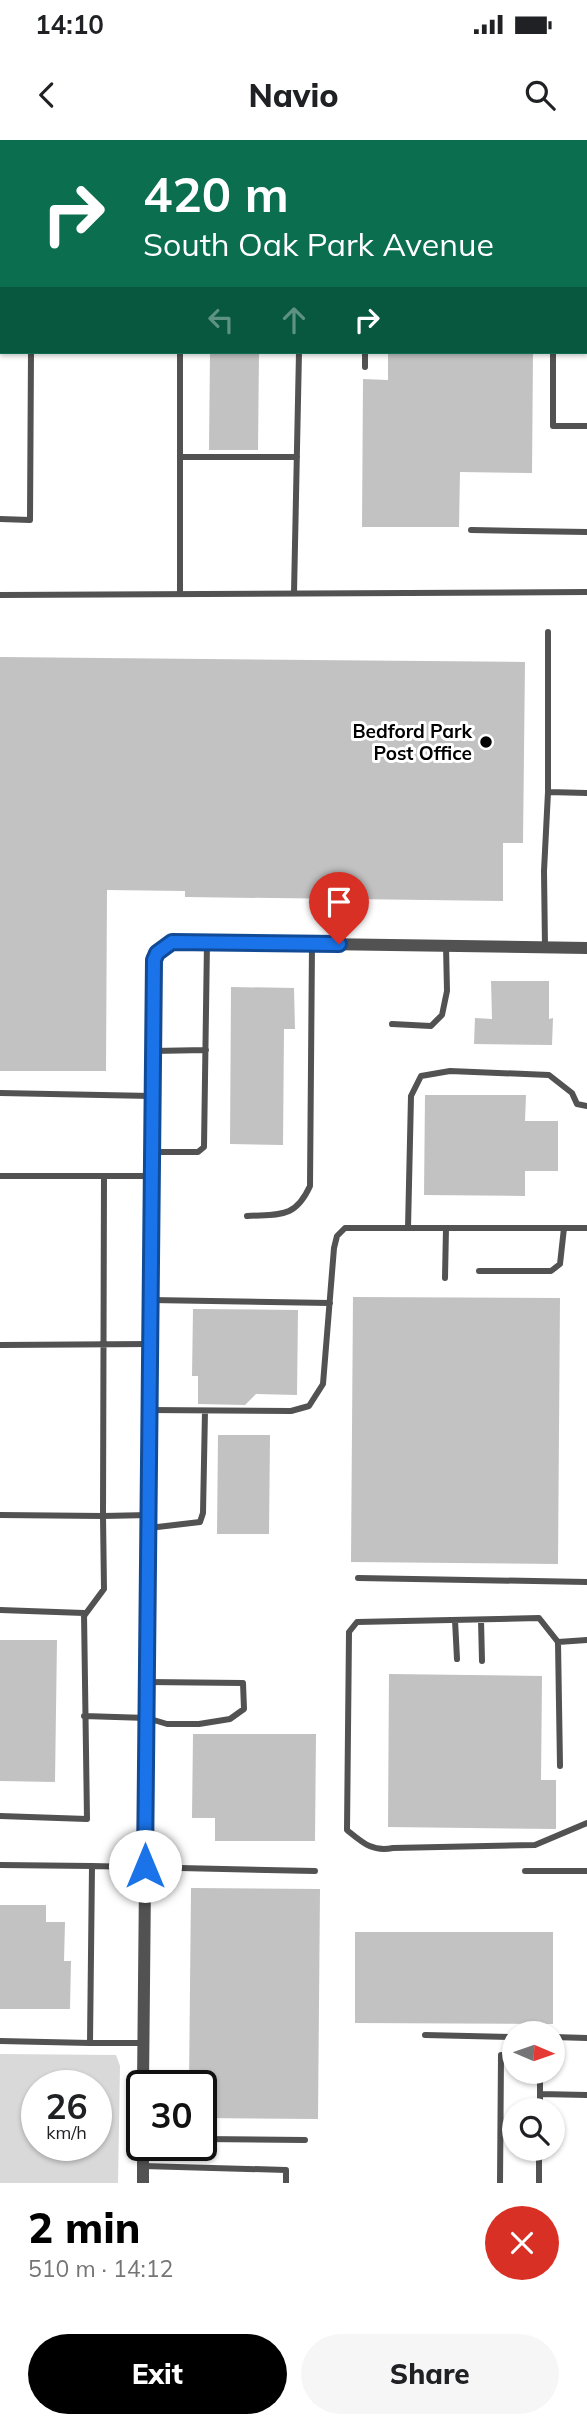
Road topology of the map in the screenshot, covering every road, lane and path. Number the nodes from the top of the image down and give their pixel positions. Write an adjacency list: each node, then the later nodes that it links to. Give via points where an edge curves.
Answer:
1 (31, 354): 10 (lane, via 30,520)
2 (180, 354): 8 (lane)
3 (299, 354): 9 (lane)
4 (365, 354): 6 (lane)
5 (553, 354): 7 (lane, via 553,426)
6 (365, 367)
7 (587, 426)
8 (180, 457): 9 (lane); 15 (lane)
9 (297, 457): 14 (lane)
10 (0, 519)
11 (471, 530): 12 (lane)
12 (587, 532)
13 (587, 592): 14 (lane)
14 (294, 593): 15 (lane)
15 (180, 594): 16 (lane)
16 (0, 595)
17 (548, 632): 18 (lane)
18 (548, 792): 19 (lane); 23 (lane)
19 (587, 793)
20 (207, 942): 21 (street); 26 (lane); 27 (street, via 172,942 157,953)
21 (312, 944): 22 (street); 35 (lane, via 310,1186 296,1209 287,1214)
22 (446, 946): 23 (street); 25 (lane, via 447,992 442,1016 431,1026)
23 (545, 947): 24 (street)
24 (587, 948)
25 (392, 1024)
26 (206, 1050): 27 (lane); 31 (lane, via 204,1147 198,1152)
27 (153, 1051): 29 (street)
28 (0, 1093): 29 (lane)
29 (152, 1096): 31 (street)
30 (587, 1106): 36 (lane, via 577,1104 572,1093 549,1075 450,1071 421,1076 411,1096)
31 (152, 1152): 34 (street)
32 (0, 1176): 33 (lane)
33 (104, 1176): 34 (lane); 46 (lane)
34 (152, 1176): 42 (street)
35 (247, 1216)
36 (408, 1228): 37 (lane); 43 (lane, via 345,1228 334,1248)
37 (446, 1228): 38 (lane); 41 (lane)
38 (564, 1228): 39 (lane); 40 (lane, via 560,1264 551,1271)
39 (587, 1228)
40 (479, 1271)
41 (445, 1278)
42 (150, 1300): 43 (lane); 44 (street)
43 (330, 1303): 48 (lane, via 323,1384 309,1406 290,1411)
44 (150, 1344): 46 (lane); 47 (street)
45 (0, 1345): 46 (lane)
46 (104, 1345): 50 (lane)
47 (149, 1410): 48 (lane); 51 (street)
48 (205, 1411): 51 (lane, via 200,1522)
49 (0, 1515): 50 (lane)
50 (103, 1516): 51 (lane); 55 (lane, via 104,1589)
51 (148, 1522): 62 (street)
52 (358, 1578): 53 (lane)
53 (587, 1582)
54 (0, 1610): 55 (lane)
55 (84, 1616): 63 (lane)
56 (481, 1619): 57 (lane); 59 (lane, via 539,1618); 61 (lane)
57 (455, 1620): 60 (lane); 67 (lane, via 358,1622 349,1632 347,1830 380,1850 535,1845)
58 (587, 1640): 59 (lane)
59 (558, 1642): 65 (lane)
60 (457, 1659)
61 (482, 1661)
62 (147, 1682): 64 (street); 64 (lane, via 243,1683 244,1709 230,1718 199,1724 167,1724)
63 (84, 1716): 64 (lane); 66 (lane, via 87,1819)
64 (146, 1718): 70 (street)
65 (560, 1766)
66 (0, 1816)
67 (587, 1823)
68 (0, 1865): 69 (lane)
69 (92, 1866): 70 (lane); 79 (lane)
70 (145, 1866): 71 (lane); 80 (street)
71 (315, 1871)
72 (525, 1871): 73 (lane)
73 (587, 1871)
74 (425, 2035): 75 (lane)
75 (502, 2037)
76 (565, 2037): 77 (lane)
77 (587, 2038)
78 (0, 2040): 79 (lane)
79 (90, 2043): 80 (lane)
80 (144, 2043): 82 (street)
81 (502, 2055): 94 (lane)
82 (144, 2070)
83 (540, 2084): 84 (lane)
84 (540, 2094): 85 (lane); 86 (lane)
85 (587, 2095)
86 (540, 2098)
87 (217, 2139): 88 (lane)
88 (305, 2140)
89 (143, 2161): 91 (street)
90 (540, 2161): 95 (lane)
91 (143, 2166): 92 (street); 93 (lane, via 286,2170)
92 (143, 2183)
93 (286, 2183)
94 (500, 2183)
95 (539, 2183)

